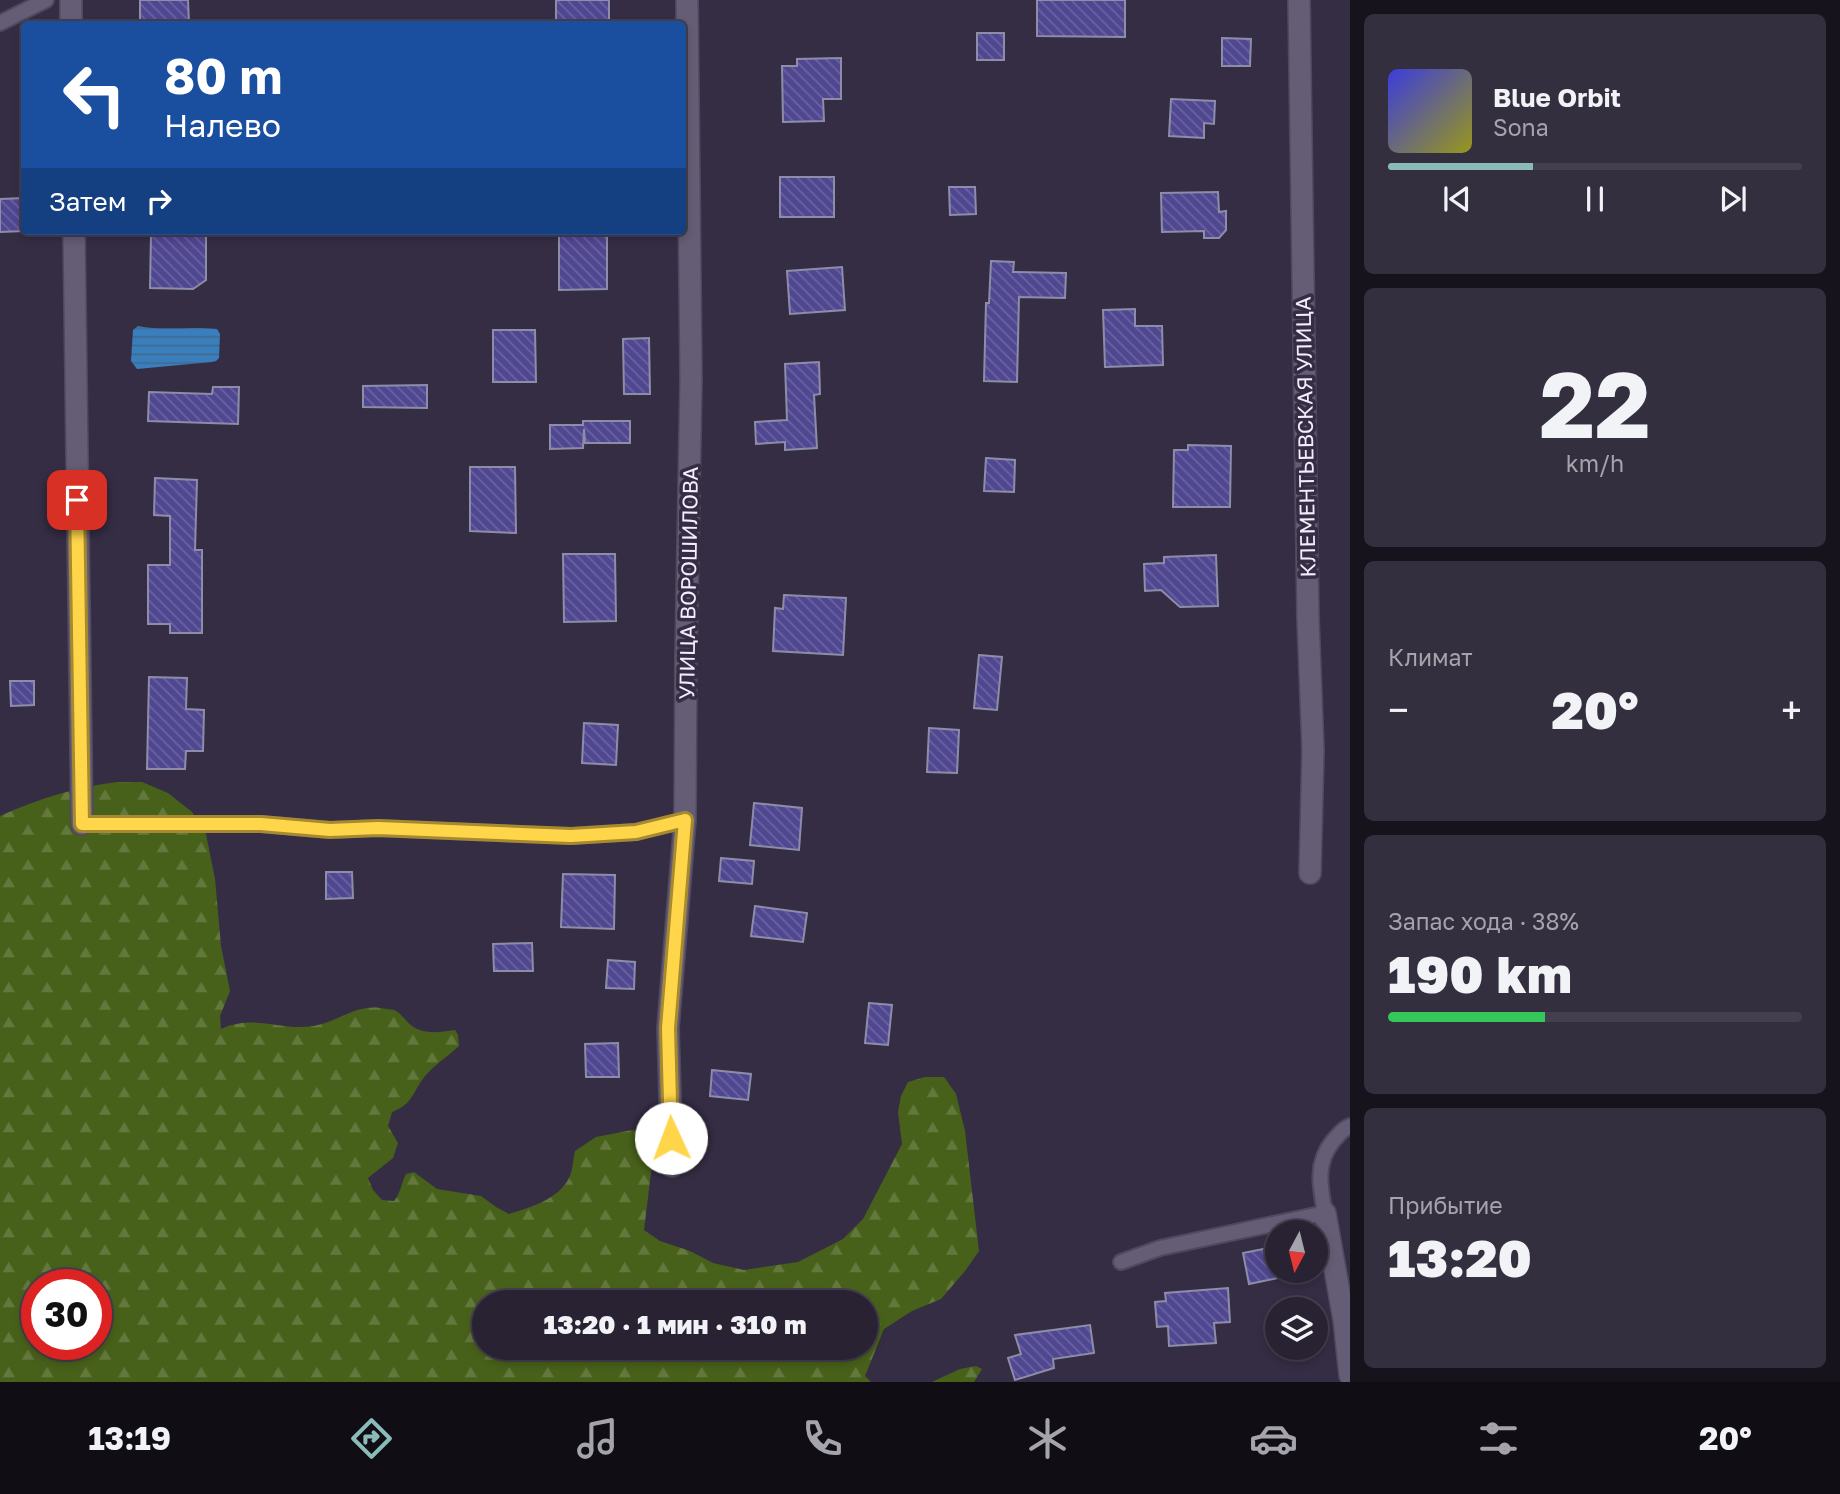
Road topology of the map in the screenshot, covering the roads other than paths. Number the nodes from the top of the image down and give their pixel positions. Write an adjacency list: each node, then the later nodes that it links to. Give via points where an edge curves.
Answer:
1 (46, 0): 6 (lane)
2 (71, 0): 5 (street)
3 (687, 0): 8 (street, УЛИЦА ВОРОШИЛОВА, via 691,379)
4 (1299, 0): 10 (street, КЛЕМЕНТЬЕВСКАЯ УЛИЦА, via 1313,750)
5 (71, 21)
6 (0, 23)
7 (74, 235): 9 (street)
8 (685, 820): 9 (lane, via 636,832 571,836 261,824); 12 (street, УЛИЦА ВОРОШИЛОВА, via 668,1028)
9 (82, 824)
10 (1310, 873)
11 (1350, 1126): 13 (lane, via 1322,1160 1319,1182)
12 (672, 1166)
13 (1325, 1213): 14 (lane, via 1160,1248); 15 (street)
14 (1121, 1262)
15 (1350, 1375)

